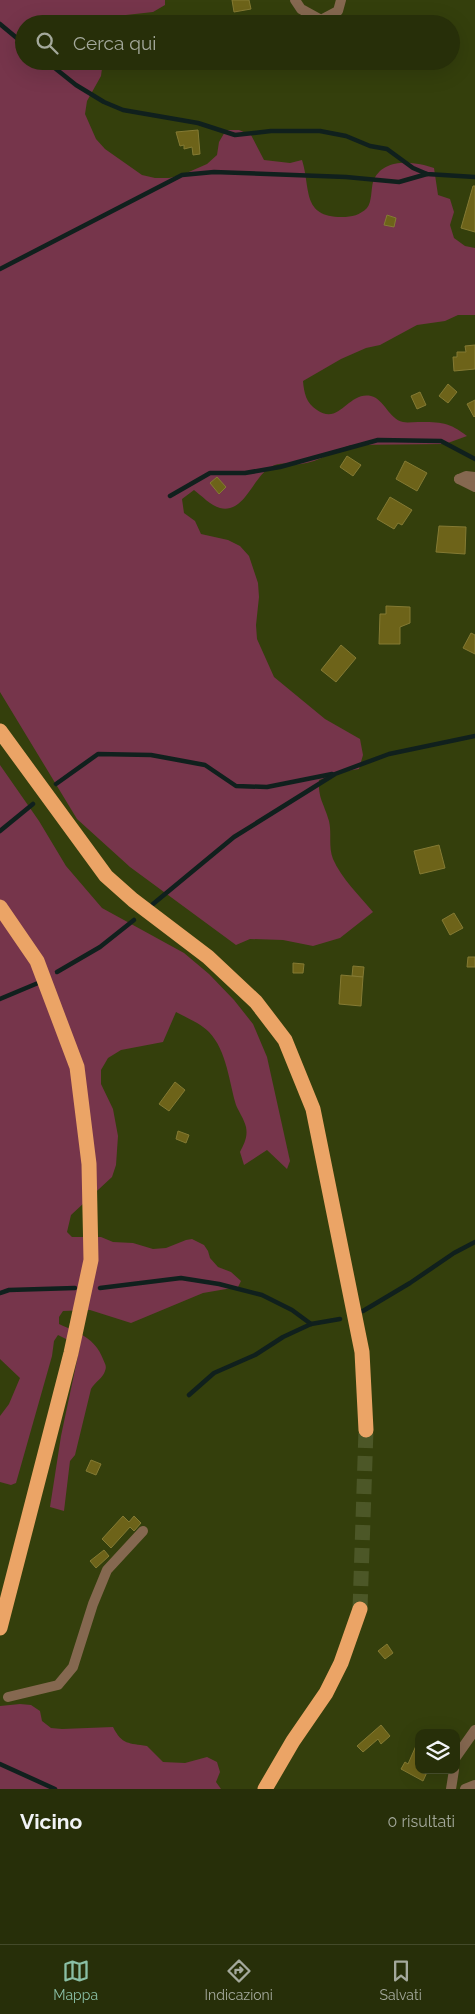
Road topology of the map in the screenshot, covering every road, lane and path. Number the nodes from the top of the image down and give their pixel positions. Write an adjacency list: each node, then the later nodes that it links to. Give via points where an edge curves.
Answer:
1 (295, 0): 3 (street, via 301,9)
2 (341, 0): 4 (street, via 338,11)
3 (311, 15)
4 (330, 15)
5 (475, 477): 6 (street, via 460,479)
6 (475, 488)
7 (0, 731): 9 (highway, via 106,876 208,957 256,1002 285,1040 313,1109 362,1352)
8 (0, 907): 12 (highway, via 37,961 77,1067 89,1164 91,1260 71,1353)
9 (366, 1430)
10 (143, 1531): 13 (street, via 107,1570 73,1667 58,1686)
11 (360, 1609): 18 (highway, via 341,1664 326,1693)
12 (0, 1628)
13 (8, 1696)
14 (475, 1730): 15 (street)
15 (460, 1751)
16 (453, 1774): 19 (street)
17 (475, 1785): 20 (street)
18 (265, 1789)
19 (451, 1789)
20 (465, 1789)

